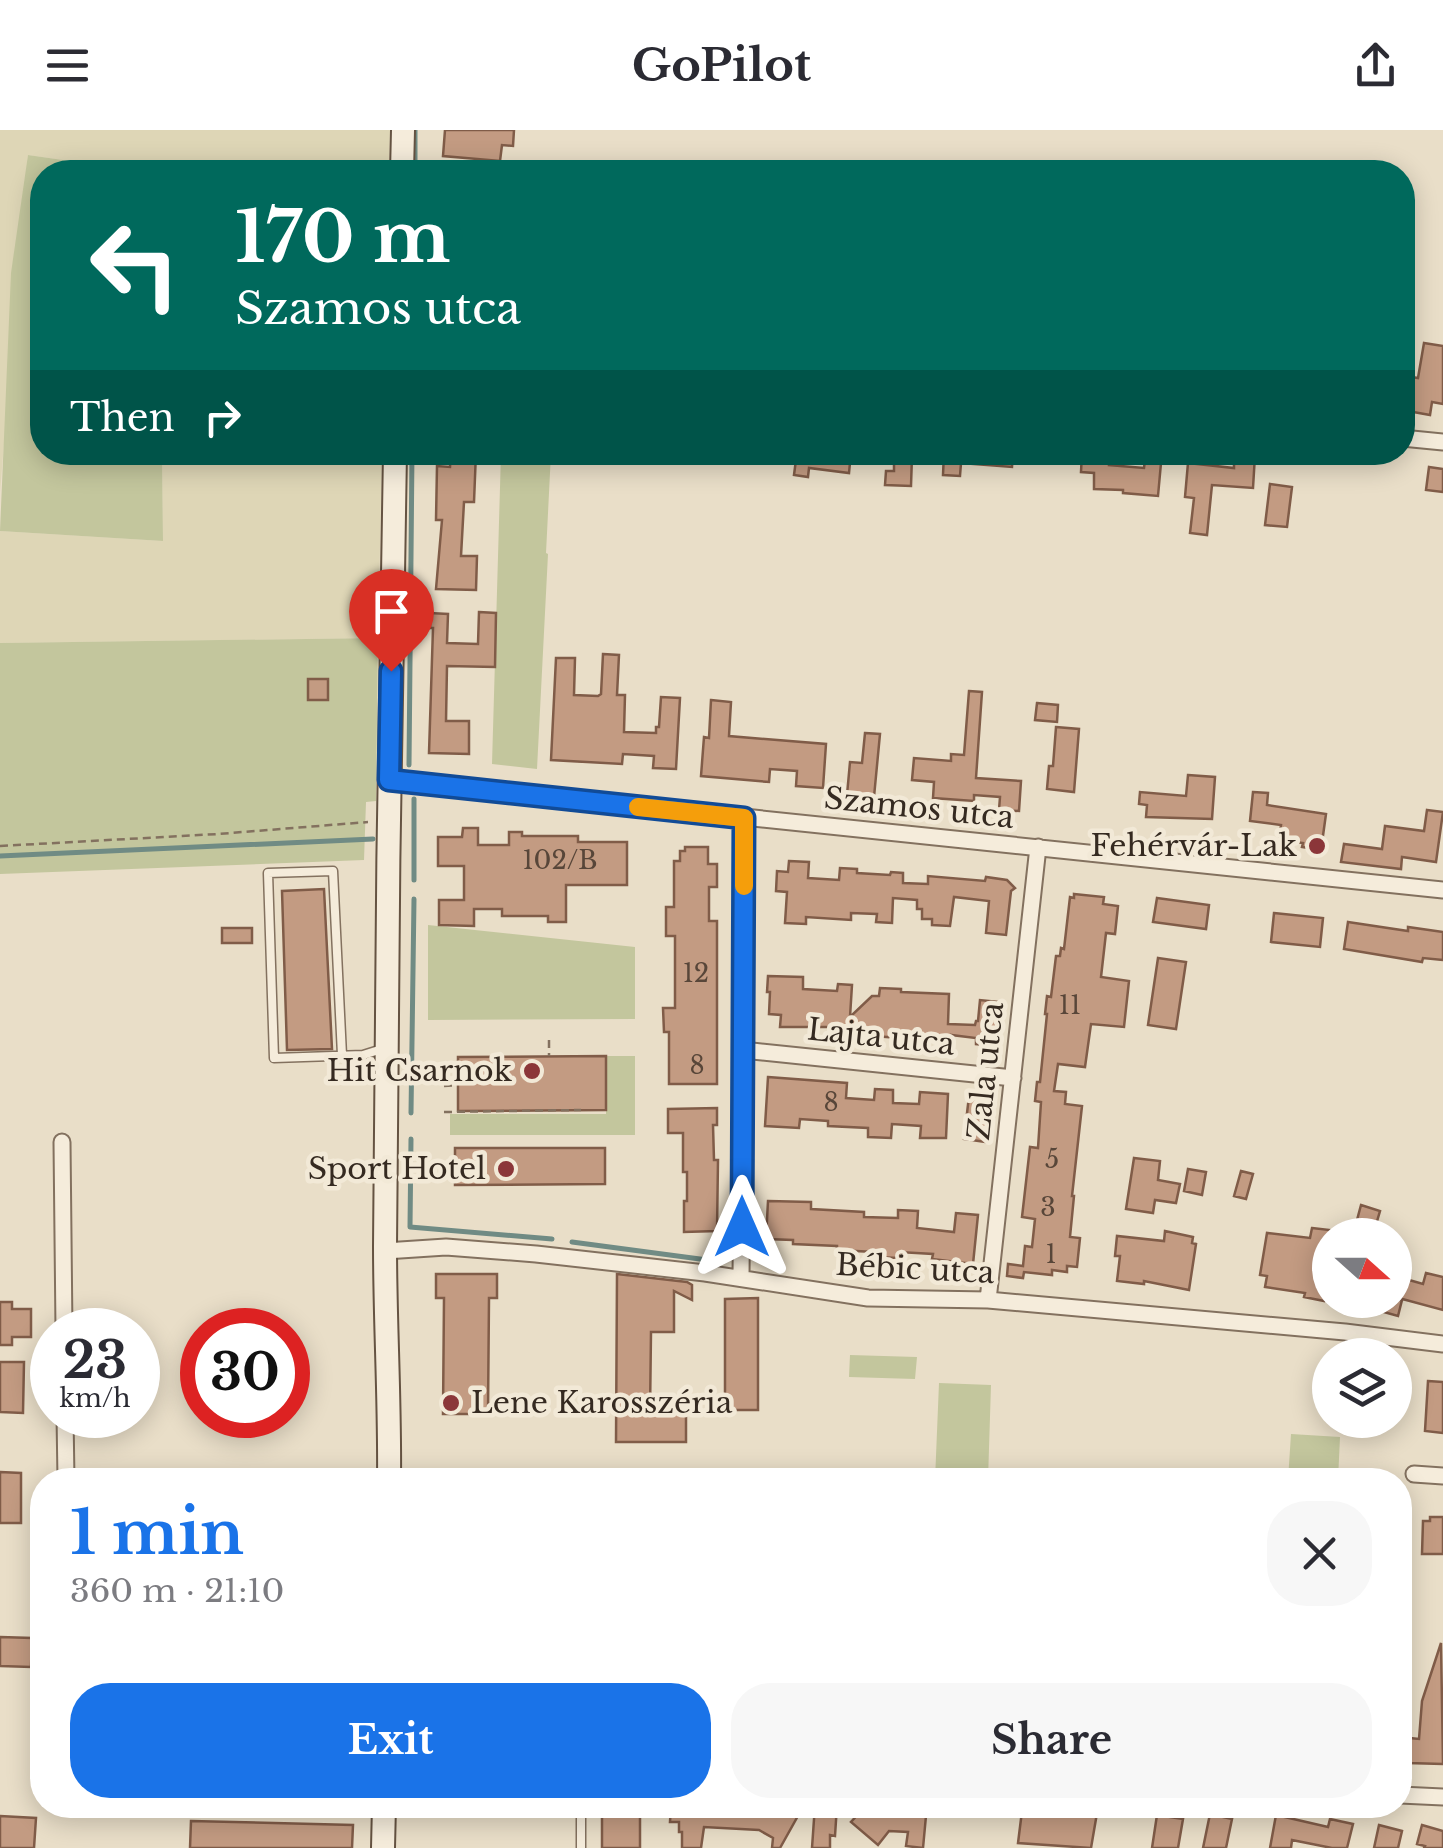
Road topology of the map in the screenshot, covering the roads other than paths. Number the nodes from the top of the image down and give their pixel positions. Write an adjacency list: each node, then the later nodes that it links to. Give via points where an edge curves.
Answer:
1 (403, 130): 2 (street)
2 (402, 160)
3 (1415, 439): 4 (street)
4 (1443, 442)
5 (395, 465): 6 (street)
6 (389, 780): 7 (street, Szamos utca); 10 (street)
7 (744, 818): 8 (street, Szamos utca); 11 (street)
8 (1038, 847): 9 (street, Szamos utca); 13 (street, Zala utca)
9 (1443, 890)
10 (387, 1048): 12 (lane); 15 (street)
11 (743, 1050): 13 (street, Lajta utca); 16 (street)
12 (342, 1056): 12 (lane, via 274,1058 268,872 333,871)
13 (1013, 1078): 17 (street, Zala utca)
14 (62, 1142): 18 (street)
15 (385, 1250): 16 (street, Bébic utca, via 536,1254); 22 (street)
16 (741, 1278): 17 (street, Bébic utca, via 868,1298)
17 (988, 1300): 19 (street, Bébic utca)
18 (64, 1308)
19 (1443, 1344)
20 (66, 1438): 21 (street)
21 (66, 1468)
22 (389, 1468)
23 (1414, 1474): 24 (street)
24 (1443, 1476)
25 (1412, 1796): 26 (street)
26 (1443, 1798)
27 (384, 1818): 29 (street)
28 (581, 1818): 30 (lane)
29 (383, 1848)
30 (581, 1848)

